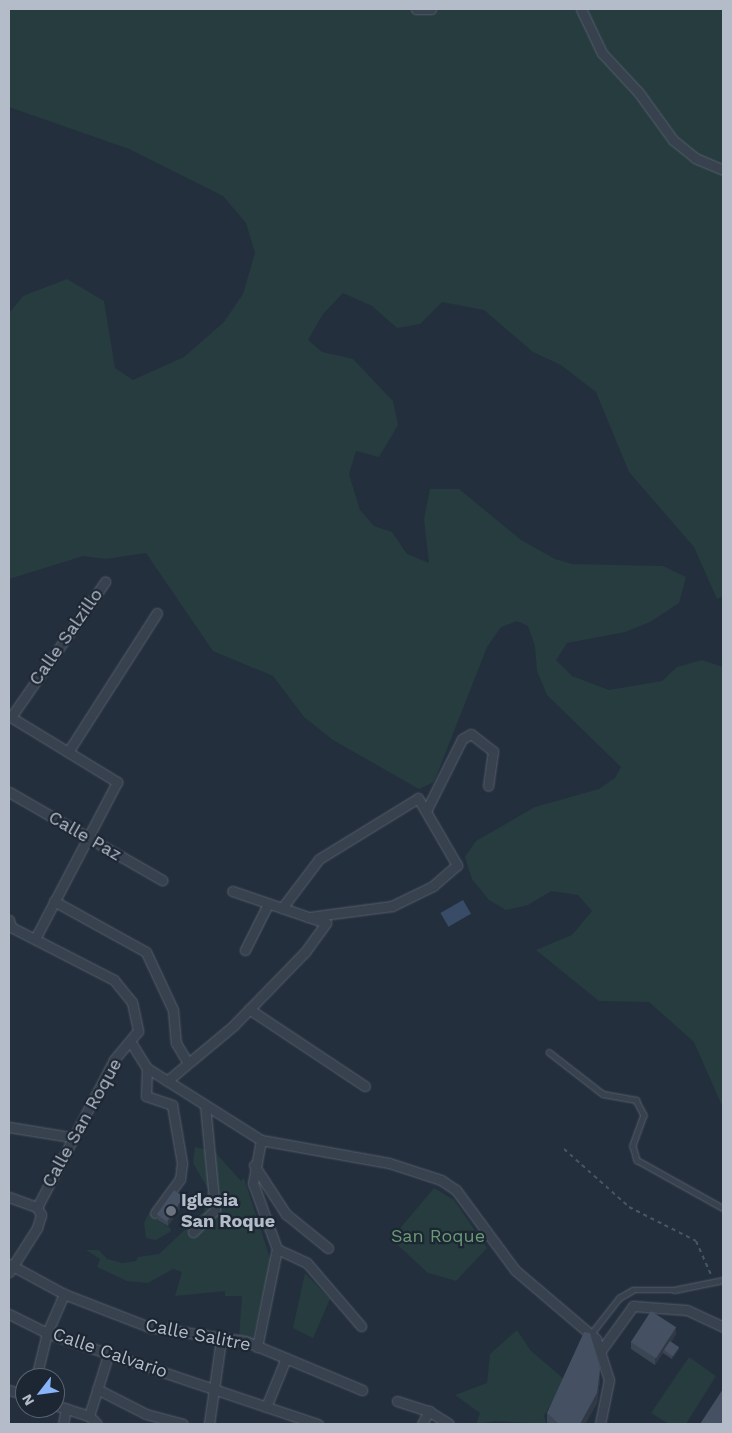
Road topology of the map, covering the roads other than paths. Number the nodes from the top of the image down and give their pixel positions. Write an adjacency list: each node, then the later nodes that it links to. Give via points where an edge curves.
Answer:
1 (416, 9): 2 (street)
2 (430, 9)
3 (580, 9): 4 (street, via 602,53 639,93 673,140 695,158)
4 (723, 170)
5 (105, 582): 7 (street, Calle Salzillo)
6 (156, 613): 8 (street)
7 (10, 716): 8 (street)
8 (68, 752): 12 (street, via 117,782)
9 (488, 786): 11 (street, via 493,751 471,734 462,738)
10 (9, 792): 12 (street, Calle Paz)
11 (426, 811): 17 (street, via 418,798 319,860); 18 (street, via 457,865 433,886 392,906)
12 (87, 838): 13 (street, Calle Paz); 15 (street)
13 (162, 880)
14 (232, 891): 16 (street)
15 (54, 901): 20 (street); 25 (street, via 146,952 173,1010 176,1043)
16 (268, 904): 17 (street); 21 (street)
17 (282, 908): 18 (street)
18 (308, 917): 22 (street, via 326,923)
19 (9, 920): 20 (street, via 11,927)
20 (35, 939): 23 (street, Calle San Roque, via 114,980 132,1002 138,1031)
21 (245, 950)
22 (249, 1010): 25 (street); 28 (street)
23 (130, 1041): 26 (street); 31 (street, Calle San Roque)
24 (549, 1052): 36 (lane, via 603,1094 636,1100 644,1115 633,1146 637,1160)
25 (188, 1063): 27 (street)
26 (147, 1068): 27 (street); 37 (street, via 146,1096 172,1105 182,1163 180,1179)
27 (167, 1081): 29 (street)
28 (365, 1086)
29 (205, 1105): 32 (street); 38 (street, via 215,1210)
30 (9, 1127): 31 (street)
31 (71, 1137): 35 (street, Calle San Roque)
32 (261, 1140): 33 (street); 48 (street, via 389,1163 442,1180 469,1204 515,1270)
33 (254, 1165): 39 (street, via 286,1214); 40 (street, via 254,1183)
34 (10, 1199): 35 (street)
35 (36, 1207): 41 (street, via 41,1215 37,1228)
36 (723, 1208)
37 (156, 1213)
38 (193, 1232)
39 (328, 1248)
40 (277, 1249): 45 (street, via 307,1263); 50 (street)
41 (10, 1268): 43 (street, Calle Salitre)
42 (723, 1280): 48 (lane, via 674,1290 632,1290 619,1298)
43 (64, 1294): 47 (street); 49 (street, Calle Salitre, via 149,1328)
44 (9, 1314): 47 (street, Calle Calvario)
45 (361, 1326)
46 (723, 1327): 51 (street, via 687,1310 633,1306 623,1314)
47 (47, 1333): 52 (street, Calle Calvario); 54 (street)
48 (591, 1334): 51 (street)
49 (221, 1340): 50 (street, Calle Salitre); 56 (street)
50 (257, 1346): 53 (street, Calle Salitre)
51 (602, 1349): 71 (street, via 609,1395)
52 (109, 1352): 55 (street); 56 (street, Calle Calvario)
53 (286, 1358): 57 (street, Calle Salitre); 59 (street)
54 (38, 1368)
55 (98, 1389): 62 (street); 66 (street, via 146,1414)
56 (213, 1389): 59 (street, Calle Calvario); 67 (street)
57 (362, 1390)
58 (398, 1401): 61 (street)
59 (266, 1407): 63 (street, Calle Calvario)
60 (66, 1408): 62 (street); 64 (street)
61 (429, 1412): 69 (street); 70 (street)
62 (89, 1416): 65 (street)
63 (306, 1422): 68 (street, Calle Calvario)
64 (63, 1424)
65 (97, 1424)
66 (183, 1424)
67 (209, 1424)
68 (318, 1424)
69 (422, 1424)
70 (449, 1424)
71 (600, 1424)

